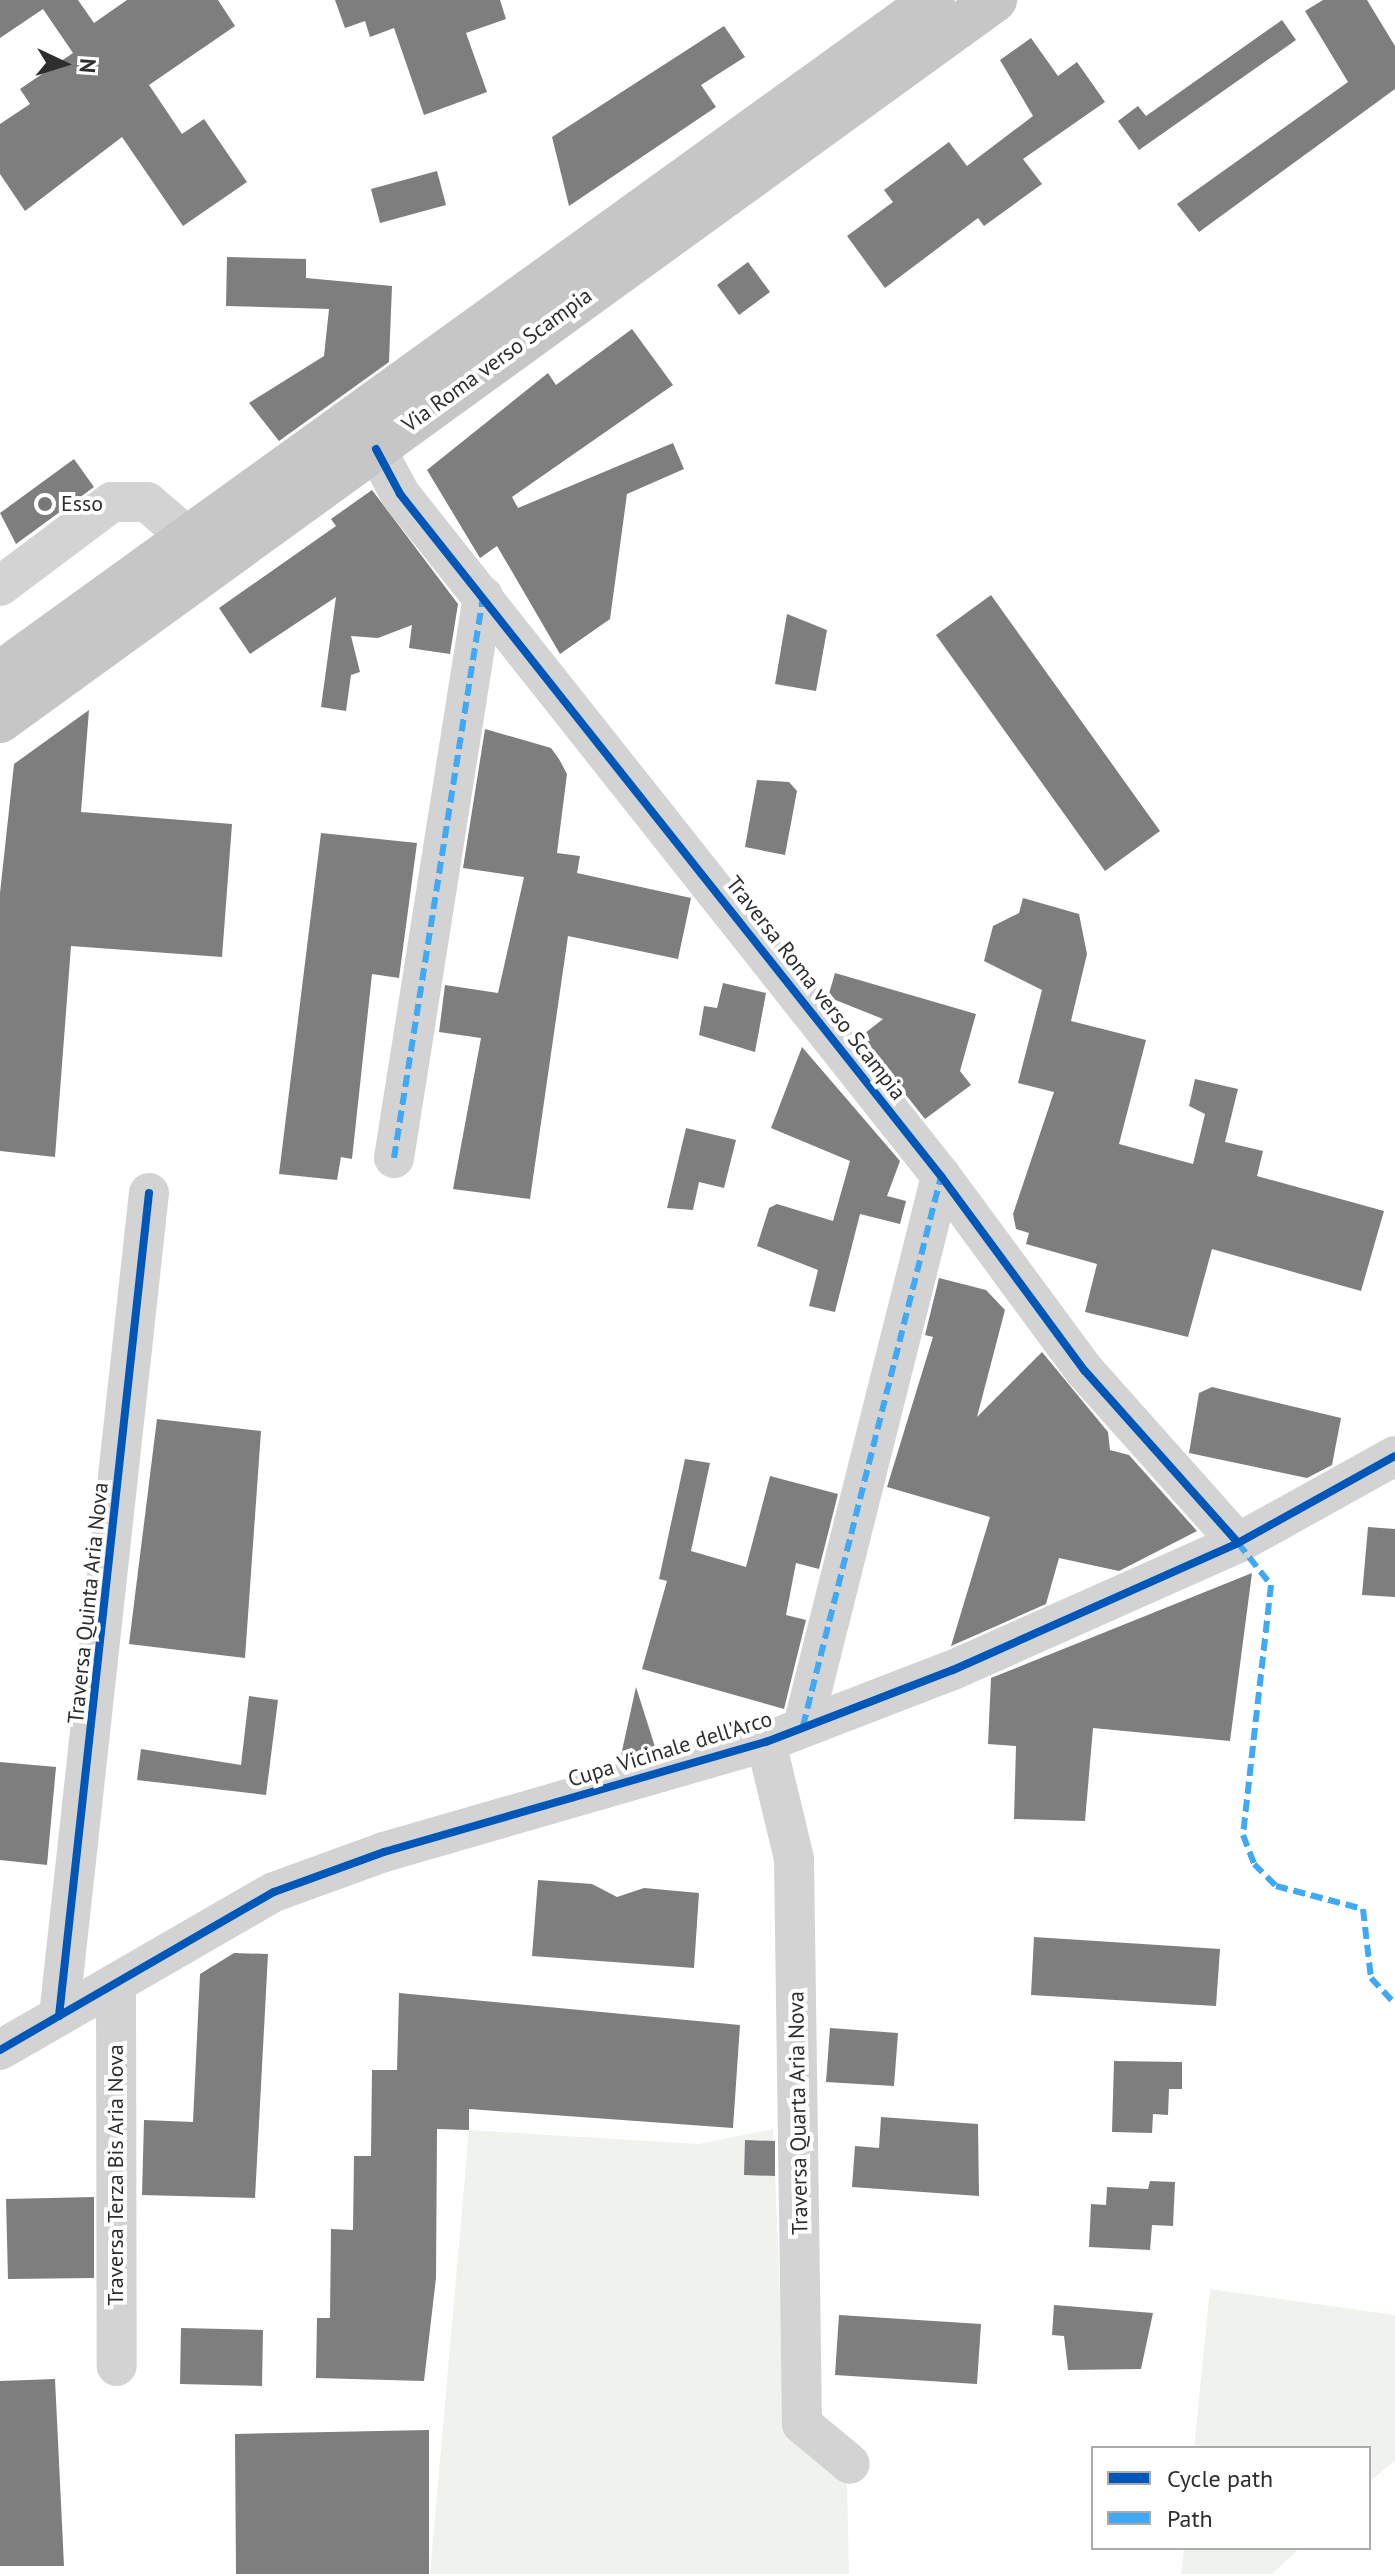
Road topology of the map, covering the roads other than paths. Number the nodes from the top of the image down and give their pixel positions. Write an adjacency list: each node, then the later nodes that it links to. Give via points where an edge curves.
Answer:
1 (933, 0): 4 (main road, Via Roma verso Scampia)
2 (995, 0): 3 (main road, Via Roma verso Scampia)
3 (376, 449): 6 (street, Traversa Roma verso Scampia, via 400,494); 8 (main road, Via Roma verso Scampia)
4 (188, 537): 5 (street, via 147,502 112,502); 7 (main road, Via Roma verso Scampia)
5 (0, 586)
6 (483, 596): 9 (street); 10 (street, Traversa Roma verso Scampia)
7 (1, 664)
8 (0, 721)
9 (394, 1158)
10 (941, 1176): 13 (street, Traversa Roma verso Scampia, via 1085,1371); 14 (street)
11 (149, 1193): 17 (street, Traversa Quinta Aria Nova)
12 (1395, 1456): 13 (street, Cupa Vicinale dell'Arco)
13 (1238, 1543): 14 (street, Cupa Vicinale dell'Arco, via 953,1670)
14 (803, 1726): 15 (street, Cupa Vicinale dell'Arco)
15 (766, 1742): 16 (street, Cupa Vicinale dell'Arco, via 384,1852 287,1887); 20 (street, Traversa Quarta Aria Nova, via 794,1859 802,2424)
16 (116, 1983): 17 (street, Cupa Vicinale dell'Arco); 19 (street, Traversa Terza Bis Aria Nova)
17 (59, 2016): 18 (street, Cupa Vicinale dell'Arco)
18 (0, 2050)
19 (117, 2366)
20 (850, 2464)

